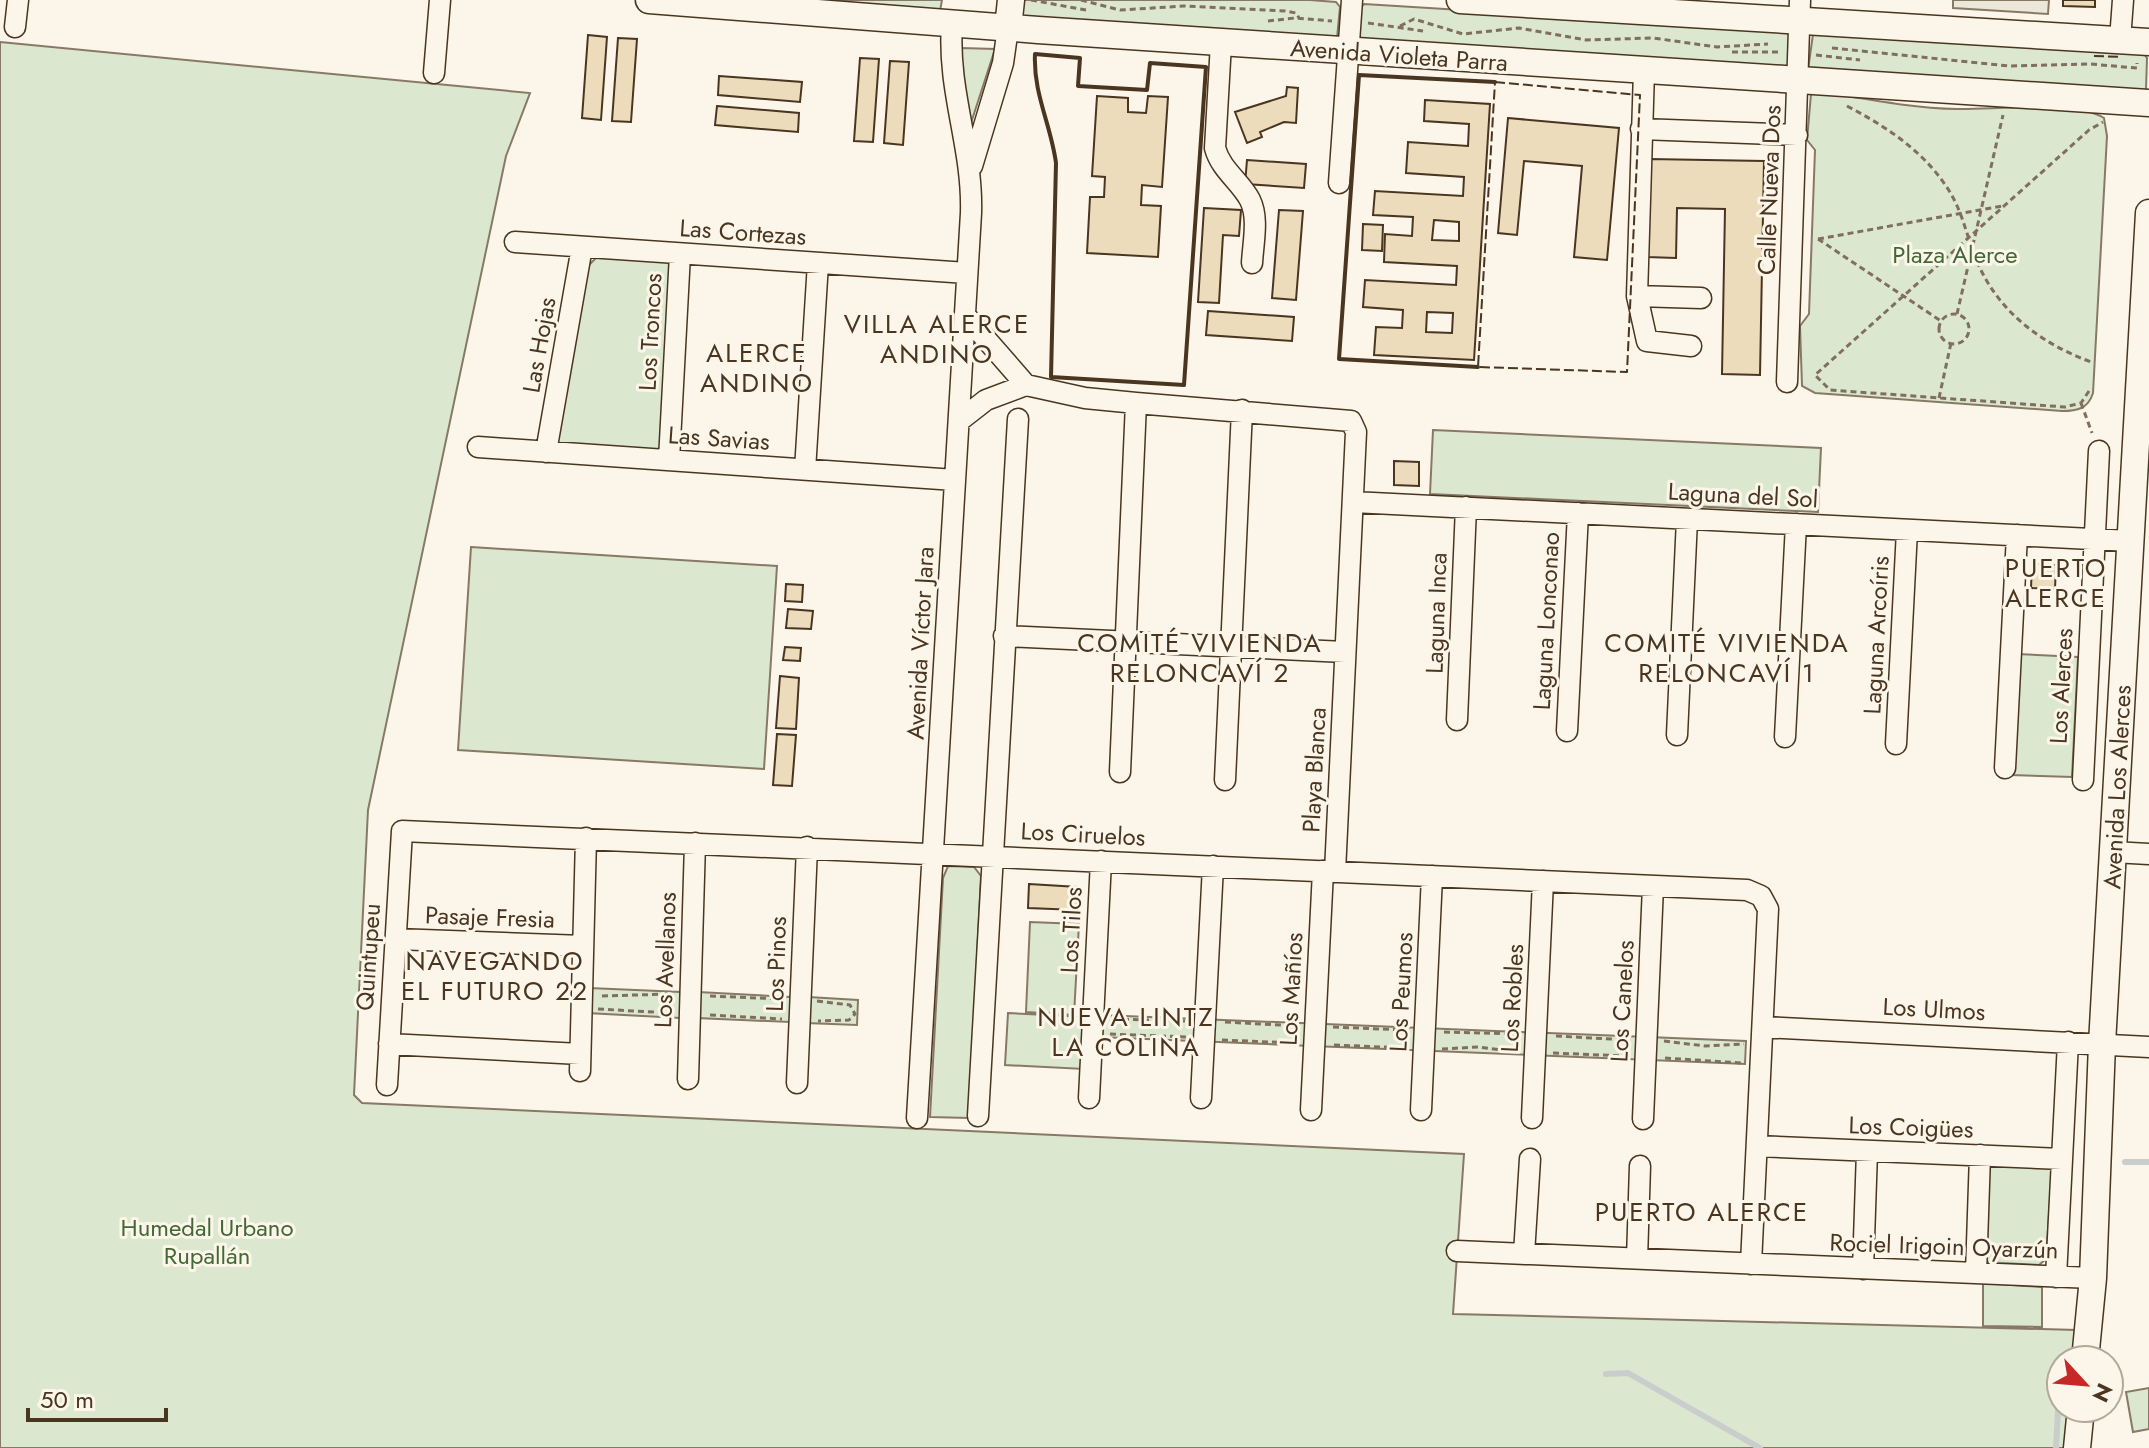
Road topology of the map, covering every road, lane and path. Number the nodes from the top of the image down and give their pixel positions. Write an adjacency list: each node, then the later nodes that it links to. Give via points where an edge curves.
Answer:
1 (18, 0): 14 (street)
2 (440, 0): 22 (street)
3 (649, 0): 11 (main road, Avenida Violeta Parra)
4 (1011, 0): 15 (main road)
5 (1081, 0): 12 (path, via 1120,10 1184,6 1285,11)
6 (1352, 0): 20 (street)
7 (1460, 0): 9 (main road)
8 (2123, 0): 18 (street)
9 (1716, 9): 10 (main road)
10 (1801, 11): 18 (main road); 23 (street, Calle Nueva Dos)
11 (953, 12): 15 (main road, Avenida Violeta Parra); 30 (street, Avenida Víctor Jara, via 952,83)
12 (1299, 18)
13 (1400, 26): 17 (path, via 1414,19 1463,34 1519,28 1598,41)
14 (15, 27)
15 (1008, 28): 16 (main road, Avenida Violeta Parra); 30 (street, Avenida Víctor Jara, via 1003,63)
16 (1221, 43): 20 (main road, Avenida Violeta Parra); 43 (street, via 1215,148 1250,200 1255,219)
17 (1768, 44)
18 (2136, 46): 19 (path, via 2137,68 2009,66)
19 (1832, 48)
20 (1349, 51): 21 (main road, Avenida Violeta Parra); 31 (street)
21 (1644, 71): 23 (main road, Avenida Violeta Parra); 28 (street)
22 (434, 73)
23 (1800, 82): 24 (main road, Avenida Violeta Parra); 29 (street, Calle Nueva Dos)
24 (2149, 103)
25 (1844, 105): 34 (path, via 1920,154)
26 (2003, 115): 33 (path)
27 (2105, 121): 32 (path)
28 (1641, 129): 29 (street); 45 (street)
29 (1797, 135): 54 (street, Calle Nueva Dos)
30 (970, 163): 44 (street, Avenida Víctor Jara)
31 (1339, 183)
32 (2006, 205): 33 (path); 36 (path)
33 (1981, 210): 34 (path); 36 (path)
34 (1961, 213): 37 (path); 46 (path, via 1818,239)
35 (2149, 213): 77 (main road, Avenida Los Alerces)
36 (1975, 232): 37 (path); 40 (path)
37 (1969, 238): 40 (path); 46 (path)
38 (515, 242): 39 (street, Las Cortezas)
39 (582, 247): 41 (street, Las Cortezas); 65 (street, Las Hojas)
40 (1972, 248): 48 (path); 53 (path, via 1990,286 2016,318 2052,346)
41 (680, 254): 42 (street, Las Cortezas); 66 (street, Los Troncos)
42 (818, 263): 44 (street, Las Cortezas); 67 (street)
43 (1252, 263)
44 (967, 273): 49 (street, Avenida Víctor Jara)
45 (1637, 296): 47 (street); 52 (street, via 1647,341)
46 (1904, 296): 50 (path); 57 (path, via 1815,375 1830,390)
47 (1701, 298)
48 (1957, 314): 50 (path); 51 (path, via 1968,322 1969,332 1961,342)
49 (965, 315): 55 (street); 62 (street, Avenida Víctor Jara)
50 (1941, 321): 51 (path, via 1941,335)
51 (1951, 343): 57 (path)
52 (1691, 346)
53 (2091, 362)
54 (1787, 382)
55 (1026, 385): 58 (street); 62 (street, via 986,400)
56 (2089, 391): 59 (path)
57 (1939, 398): 59 (path, via 2065,407)
58 (1136, 403): 60 (street); 79 (street)
59 (2081, 403): 64 (path)
60 (1242, 410): 69 (street, Playa Blanca, via 1351,421 1356,432); 80 (street)
61 (1018, 419): 78 (street)
62 (959, 421): 68 (street, Avenida Víctor Jara)
63 (478, 447): 65 (street, Las Savias)
64 (2099, 451): 76 (street, Los Alerces)
65 (546, 452): 66 (street, Las Savias)
66 (669, 460): 67 (street, Las Savias)
67 (805, 470): 68 (street, Las Savias)
68 (955, 480): 96 (street, Avenida Víctor Jara)
69 (1353, 502): 70 (street, Laguna del Sol); 81 (street, Playa Blanca)
70 (1466, 507): 71 (street, Laguna del Sol); 82 (street, Laguna Inca)
71 (1578, 513): 72 (street, Laguna del Sol); 83 (street, Laguna Lonconao)
72 (1687, 519): 73 (street, Laguna del Sol); 84 (street)
73 (1796, 524): 74 (street, Laguna del Sol); 85 (street)
74 (1907, 530): 75 (street, Laguna del Sol); 86 (street, Laguna Arcoíris)
75 (2017, 535): 76 (street, Laguna del Sol); 87 (street)
76 (2095, 539): 77 (street, Laguna del Sol); 90 (street, Los Alerces)
77 (2131, 541): 95 (main road, Avenida Los Alerces)
78 (1004, 636): 79 (street); 98 (street)
79 (1126, 642): 80 (street); 88 (street)
80 (1232, 647): 81 (street); 89 (street)
81 (1345, 652): 101 (street, Playa Blanca)
82 (1457, 720)
83 (1567, 731)
84 (1677, 735)
85 (1785, 737)
86 (1896, 744)
87 (2005, 768)
88 (1120, 772)
89 (1225, 780)
90 (2083, 780)
91 (402, 831): 92 (street, Los Ciruelos); 105 (street, Quintupeu)
92 (586, 838): 93 (street, Los Ciruelos); 106 (street)
93 (695, 843): 94 (street, Los Ciruelos); 108 (street, Los Avellanos)
94 (807, 847): 96 (street, Los Ciruelos); 109 (street, Los Pinos)
95 (2113, 852): 97 (street); 113 (main road, Avenida Los Alerces)
96 (933, 854): 98 (street, Los Ciruelos); 123 (street, Avenida Víctor Jara)
97 (2149, 854)
98 (991, 856): 99 (street, Los Ciruelos); 122 (street)
99 (1101, 861): 100 (street, Los Ciruelos); 118 (street, Los Tilos)
100 (1213, 866): 101 (street, Los Ciruelos); 119 (street)
101 (1329, 871): 102 (street, Los Ciruelos); 120 (street, Los Mañíos)
102 (1432, 876): 103 (street, Los Ciruelos); 121 (street, Los Peumos)
103 (1543, 881): 104 (street, Los Ciruelos); 124 (street, Los Robles)
104 (1653, 886): 110 (street, Los Ciruelos, via 1747,890 1761,896 1768,909); 125 (street, Los Canelos)
105 (396, 939): 106 (street, Pasaje Fresia); 112 (street, Quintupeu)
106 (583, 946): 107 (street)
107 (582, 1001): 108 (path); 108 (path); 112 (street, via 580,1062)
108 (690, 1004): 109 (path); 109 (path); 115 (street, Los Avellanos)
109 (800, 1010): 109 (path, via 850,1005 855,1014 849,1020); 116 (street, Los Pinos)
110 (1763, 1027): 111 (street, Los Ulmos); 126 (street)
111 (2068, 1042): 113 (street, Los Ulmos); 130 (street)
112 (389, 1044): 117 (street, Quintupeu)
113 (2102, 1044): 114 (street, Los Ulmos); 139 (main road, Avenida Los Alerces)
114 (2149, 1047)
115 (688, 1079)
116 (797, 1083)
117 (387, 1085)
118 (1089, 1098)
119 (1201, 1098)
120 (1311, 1110)
121 (1421, 1110)
122 (978, 1116)
123 (917, 1118)
124 (1532, 1118)
125 (1643, 1119)
126 (1757, 1146): 127 (street, Los Coigües); 135 (street)
127 (1867, 1151): 128 (street, Los Coigües); 136 (street)
128 (1980, 1155): 130 (street, Los Coigües); 137 (street)
129 (1530, 1159): 133 (street)
130 (2062, 1159): 138 (street)
131 (1640, 1166): 134 (street)
132 (1457, 1251): 133 (street, Rociel Irigoin Oyarzún)
133 (1524, 1254): 134 (street, Rociel Irigoin Oyarzún)
134 (1637, 1259): 135 (street, Rociel Irigoin Oyarzún)
135 (1751, 1264): 136 (street, Rociel Irigoin Oyarzún)
136 (1863, 1269): 137 (street, Rociel Irigoin Oyarzún)
137 (1976, 1273): 138 (street, Rociel Irigoin Oyarzún)
138 (2056, 1277): 139 (street, Rociel Irigoin Oyarzún)
139 (2093, 1278): 140 (main road, Avenida Los Alerces)
140 (2087, 1344)
141 (2079, 1424): 142 (main road)
142 (2077, 1448)

